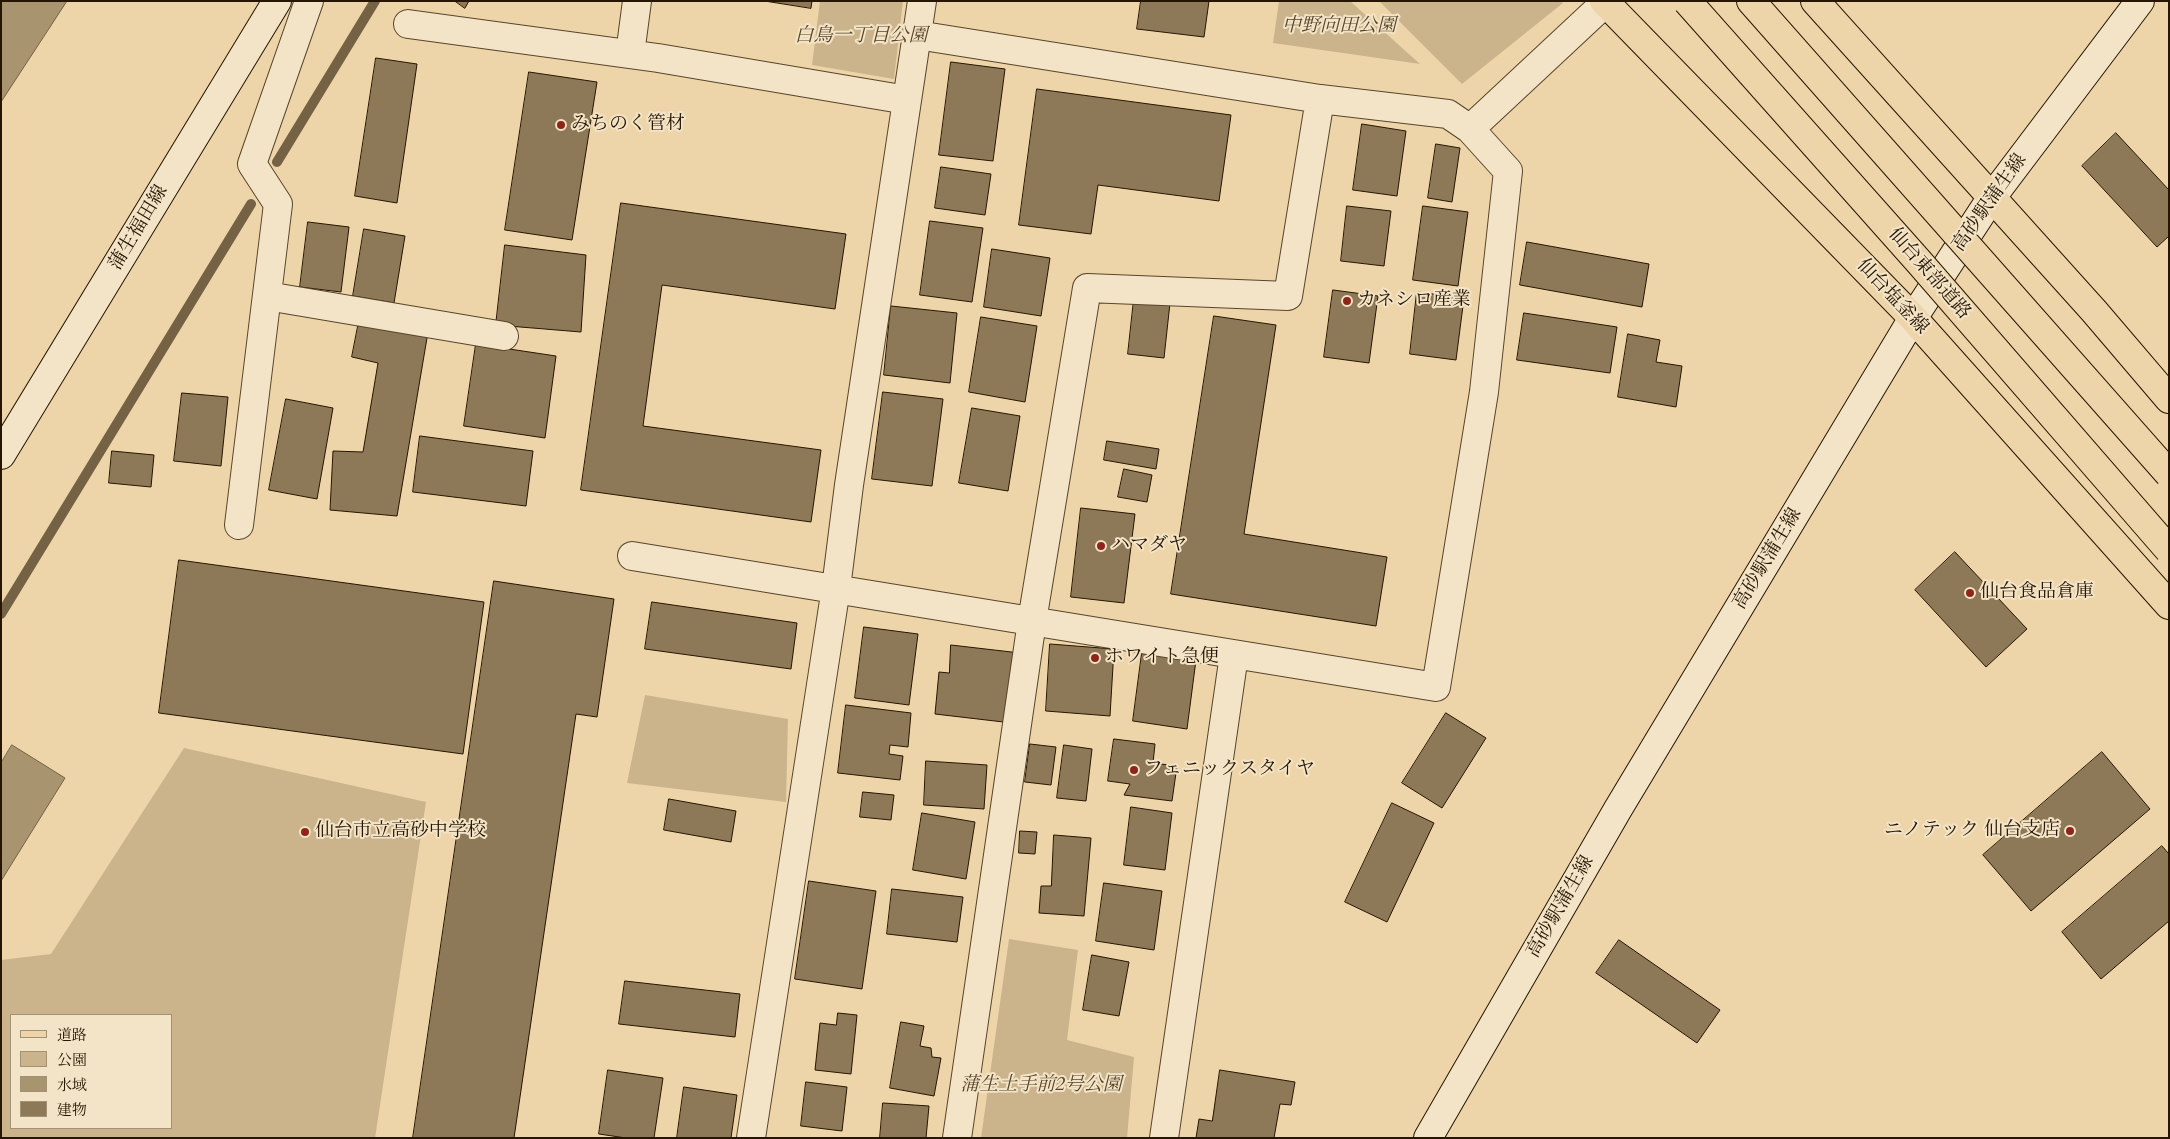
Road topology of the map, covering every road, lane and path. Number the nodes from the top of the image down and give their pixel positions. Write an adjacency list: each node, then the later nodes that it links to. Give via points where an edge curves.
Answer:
1 (277, 1): 23 (street, 蒲生福田線)
2 (309, 1): 18 (street, via 252,164 278,204)
3 (637, 1): 12 (street)
4 (922, 1): 11 (street)
5 (1687, 1): 26 (main road, 仙台東部道路, bridge)
6 (1751, 1): 17 (main road)
7 (1815, 1): 16 (main road)
8 (2140, 1): 16 (street, 高砂駅蒲生線)
9 (1605, 2): 15 (street); 19 (main road, 仙台塩釜線)
10 (408, 24): 12 (street)
11 (917, 35): 13 (street); 14 (street)
12 (630, 54): 13 (street)
13 (907, 100): 28 (street)
14 (1320, 100): 15 (street, via 1448,114); 30 (street, via 1288,296 1088,288)
15 (1470, 128): 31 (street, via 1508,171 1484,392 1436,687)
16 (1992, 197): 19 (street, 高砂駅蒲生線); 21 (main road)
17 (1956, 233): 22 (main road, bridge); 24 (main road, bridge)
18 (267, 296): 20 (street); 25 (street)
19 (1913, 318): 29 (main road, 仙台塩釜線); 35 (street, 高砂駅蒲生線, via 1618,809)
20 (504, 336)
21 (2169, 399)
22 (2169, 446)
23 (1, 455)
24 (2169, 474)
25 (239, 525)
26 (2169, 550)
27 (632, 556): 28 (street)
28 (836, 588): 30 (street); 32 (street)
29 (2169, 605)
30 (1032, 621): 31 (street); 33 (street)
31 (1234, 655): 34 (street)
32 (751, 1138)
33 (956, 1138)
34 (1164, 1138)
35 (1428, 1138)

